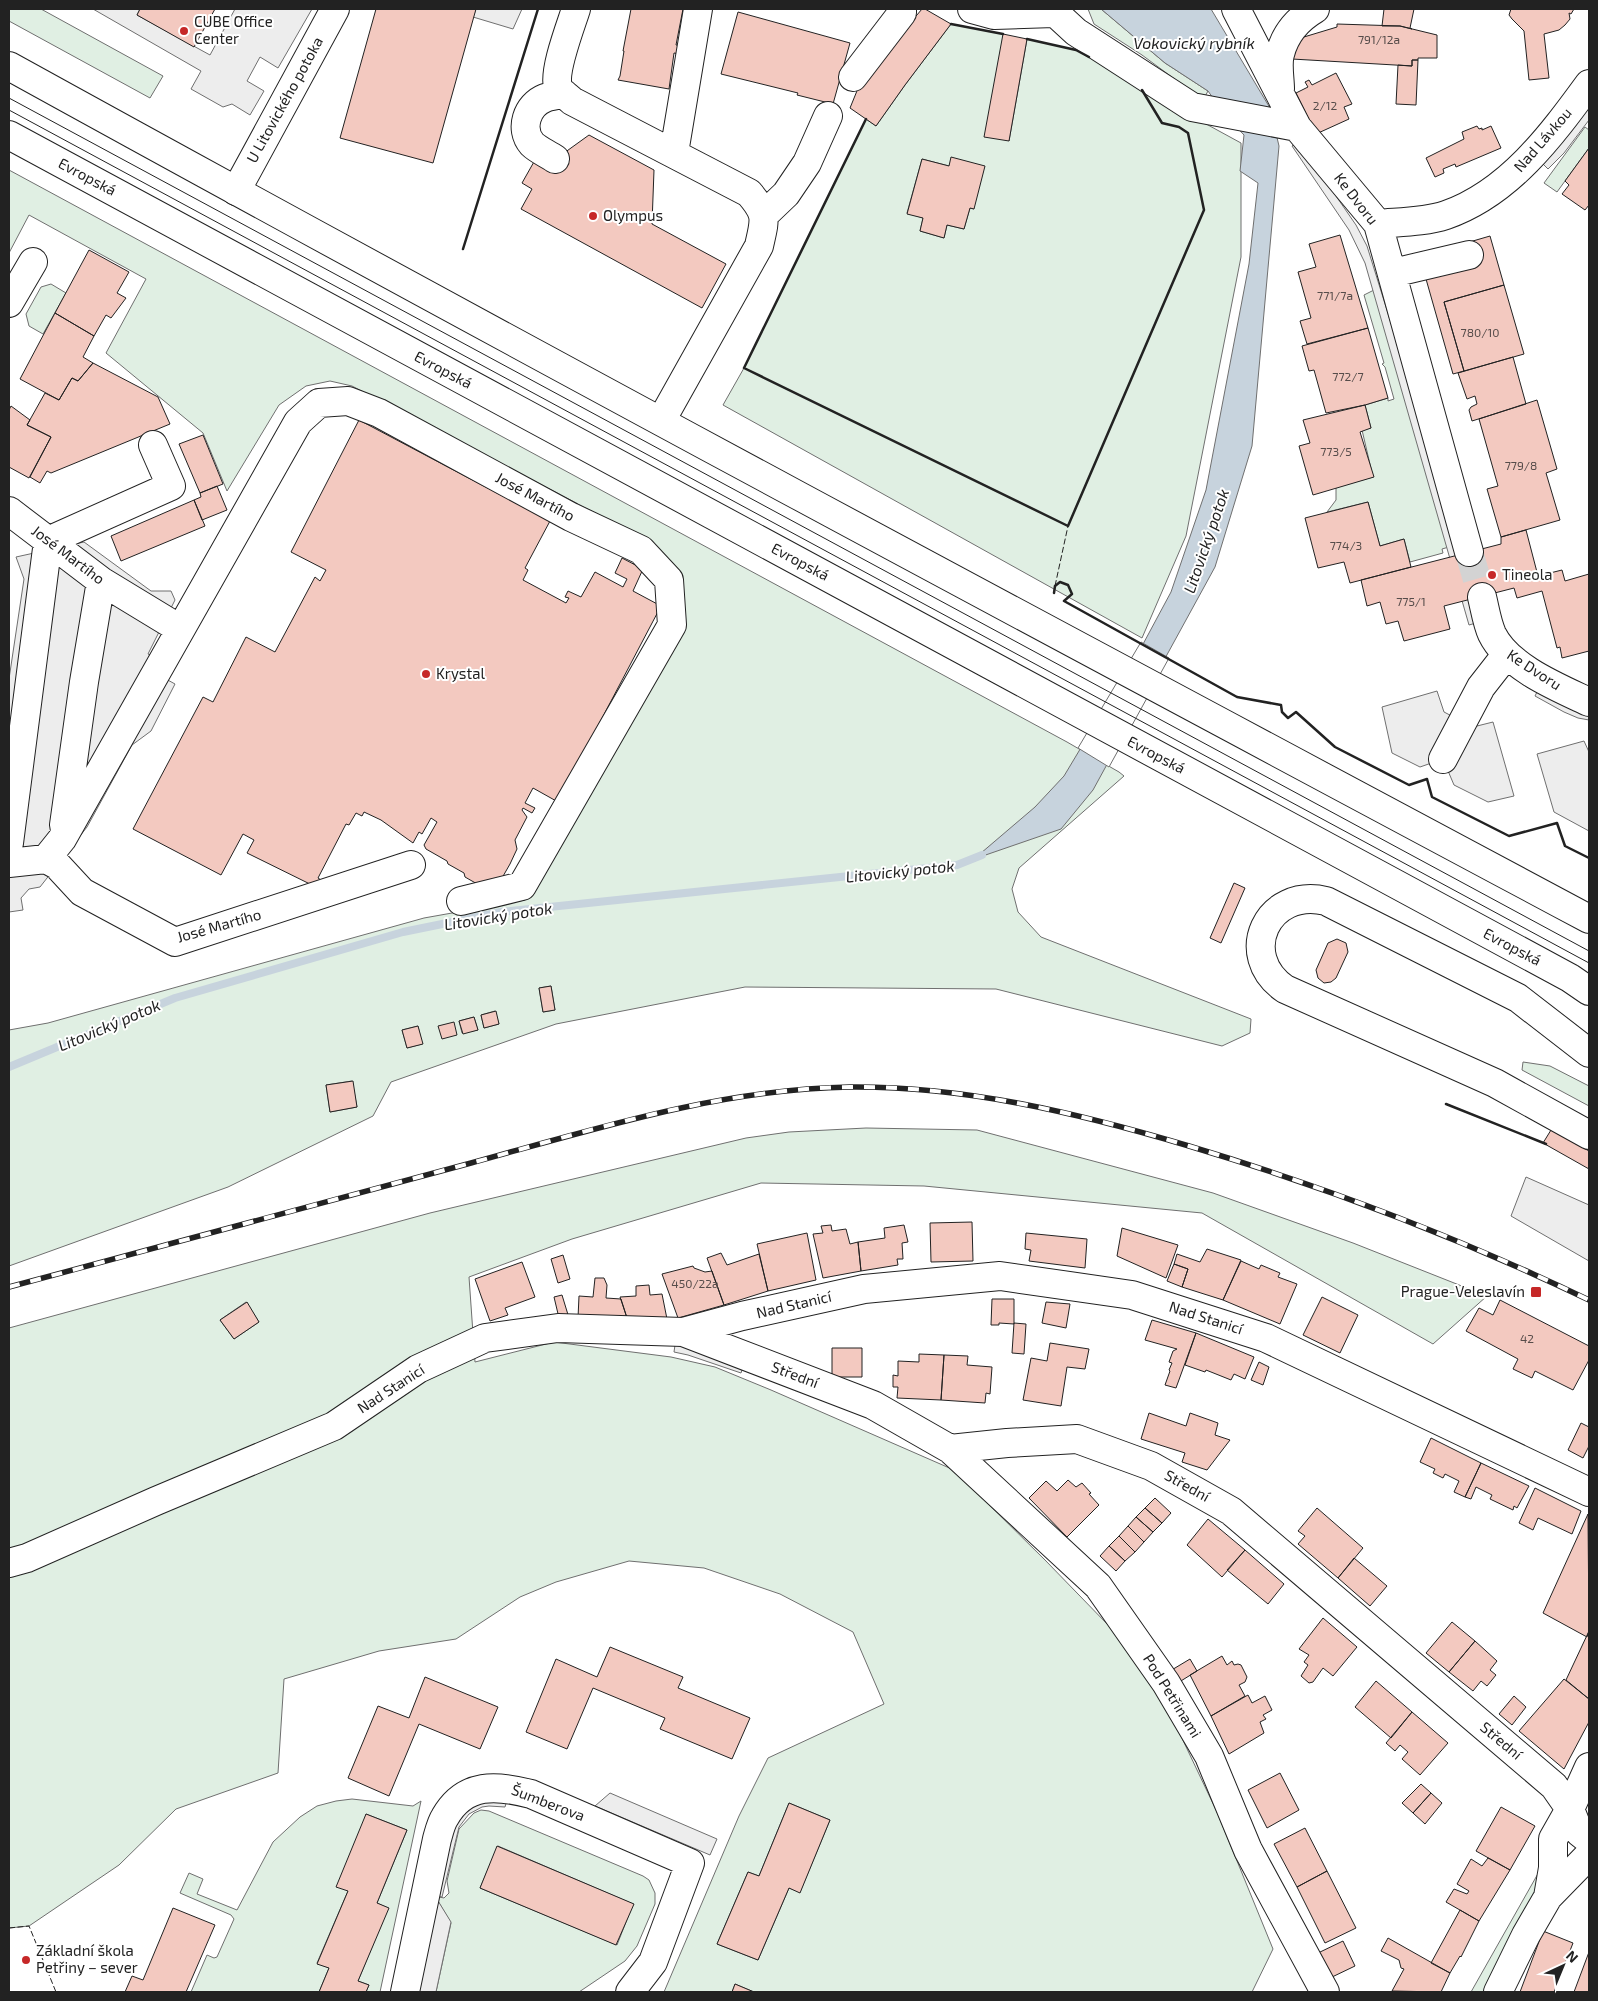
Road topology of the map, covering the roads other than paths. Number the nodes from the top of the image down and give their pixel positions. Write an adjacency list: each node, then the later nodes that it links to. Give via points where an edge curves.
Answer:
1 (335, 9): 19 (street, U Litovického potoka)
2 (576, 9): 13 (street, via 557,71 558,87)
3 (698, 9): 17 (street)
4 (902, 9): 10 (street)
5 (972, 9): 8 (street, via 994,15)
6 (1236, 9): 12 (street, Ke Dvoru)
7 (1315, 9): 12 (street, via 1305,14 1290,30 1280,55)
8 (1052, 11): 15 (street, via 1076,32 1192,107)
9 (9, 66): 19 (street)
10 (853, 77)
11 (1589, 84): 21 (street, Nad Lávkou, via 1533,155 1503,184 1474,203 1444,216)
12 (1280, 91): 15 (street, Ke Dvoru)
13 (564, 94): 17 (street); 18 (street, via 544,98 525,120 526,134 533,144)
14 (828, 116): 20 (street, via 807,163 786,194)
15 (1292, 126): 21 (street, Ke Dvoru)
16 (9, 135): 43 (street, Evropská)
17 (674, 153): 20 (street, via 749,193)
18 (556, 159)
19 (236, 191): 26 (street)
20 (764, 215): 26 (street, via 759,246)
21 (1378, 224): 24 (street, Ke Dvoru)
22 (1469, 255): 24 (street)
23 (33, 262): 25 (street)
24 (1393, 273): 30 (street, Ke Dvoru)
25 (9, 302)
26 (661, 421): 42 (street)
27 (153, 445): 29 (street, via 171,486)
28 (9, 511): 29 (street, José Martího)
29 (48, 541): 31 (street, José Martího); 37 (street)
30 (1469, 552)
31 (101, 581): 33 (street, José Martího); 38 (street)
32 (1482, 597): 34 (street, Ke Dvoru, via 1492,634)
33 (180, 629): 38 (street, José Martího); 41 (street, José Martího, via 298,422 319,403 348,401 379,413 571,517 641,550 669,580 672,625 522,886)
34 (1506, 655): 35 (street, Ke Dvoru, via 1541,678); 36 (street, via 1481,687)
35 (1589, 702)
36 (1443, 759)
37 (9, 843)
38 (54, 849): 39 (street); 40 (street, José Martího, via 56,865 82,892 174,942)
39 (9, 863)
40 (411, 865)
41 (461, 901)
42 (1589, 919)
43 (1589, 991)
44 (1589, 1053): 45 (street, via 1518,998 1326,901 1308,898 1286,904 1272,915 1262,934 1263,963 1269,974 1285,989 1495,1082)
45 (1589, 1135)
46 (683, 1332): 47 (street, Střední, via 873,1405); 48 (street, Nad Stanicí, via 864,1289 1000,1276 1132,1294 1266,1338); 49 (street, Nad Stanicí, via 558,1328 485,1338 418,1369 334,1426)
47 (950, 1449): 51 (street, Střední, via 1077,1439 1151,1466 1231,1511 1554,1786); 57 (street, Pod Petřinami, via 1098,1586 1166,1683 1208,1756 1248,1850)
48 (1589, 1492)
49 (9, 1563)
50 (1589, 1767): 51 (street)
51 (1570, 1810): 52 (street, Střední, via 1579,1832); 54 (street, via 1553,1840)
52 (1589, 1840)
53 (1589, 1855): 54 (street)
54 (1548, 1896): 58 (street)
55 (406, 1992): 56 (street, Šumberova, via 444,1817 462,1796 485,1788 506,1787 531,1794 690,1863 653,1962)
56 (630, 1992)
57 (1325, 1992)
58 (1498, 1992)

